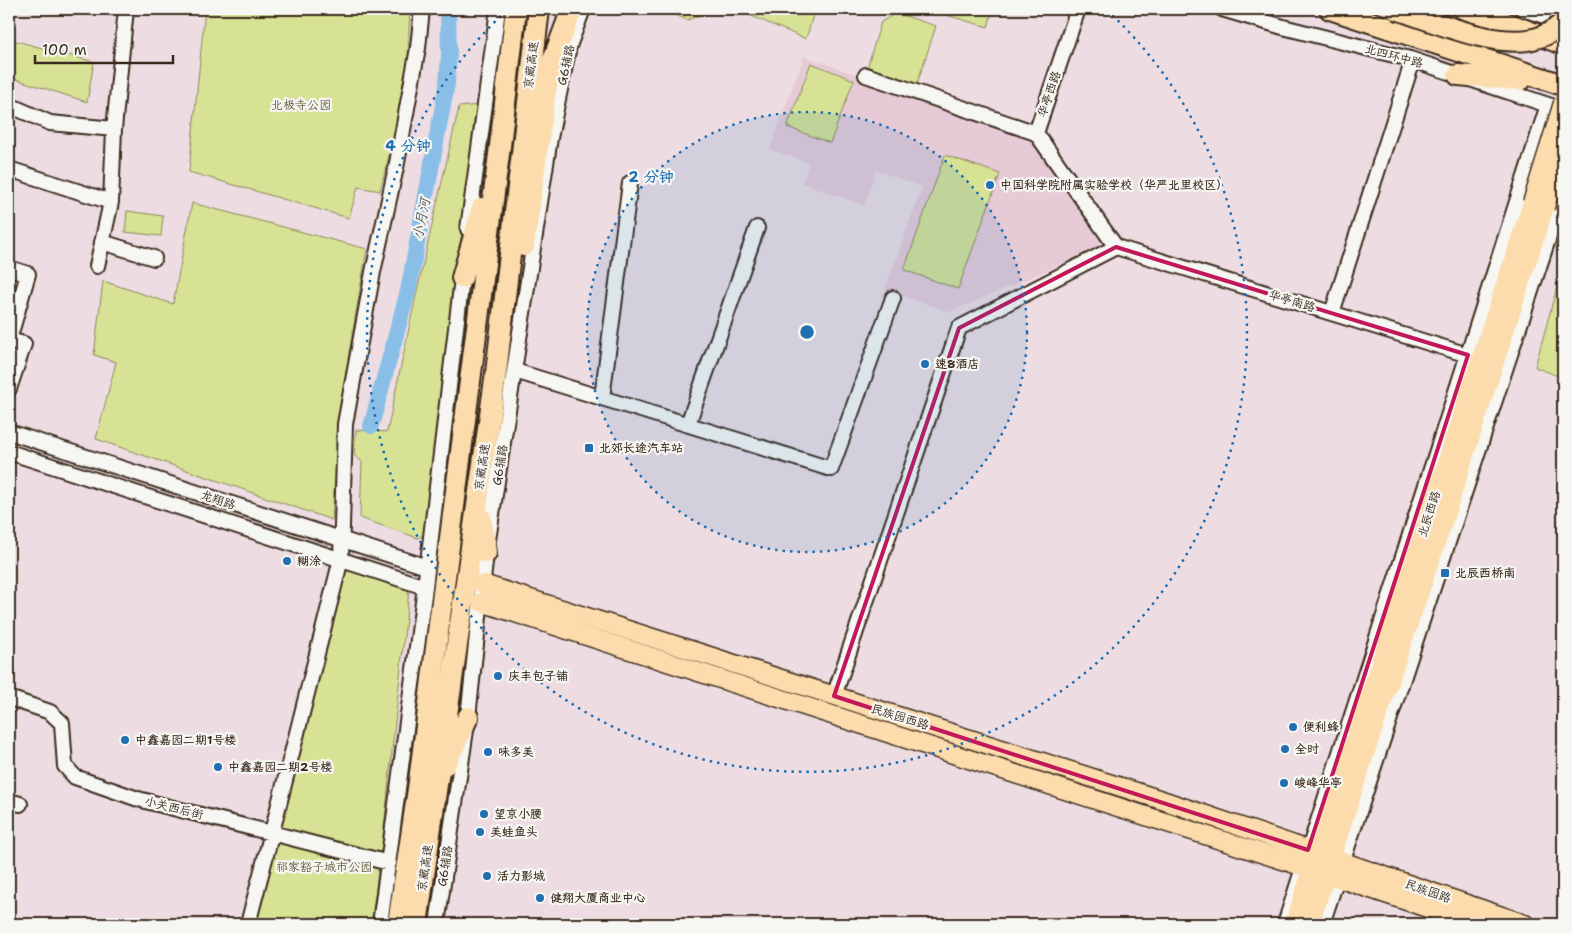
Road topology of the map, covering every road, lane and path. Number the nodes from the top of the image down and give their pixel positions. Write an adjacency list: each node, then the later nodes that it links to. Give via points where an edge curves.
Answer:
1 (126, 9): 27 (street)
2 (422, 9): 62 (street, via 397,163 345,424)
3 (498, 9): 44 (street)
4 (505, 9): 17 (highway)
5 (516, 9): 17 (highway, 京藏高速)
6 (539, 9): 25 (highway, 京藏高速)
7 (549, 9): 25 (highway)
8 (572, 9): 49 (highway, via 553,60 546,90)
9 (583, 9): 49 (street, G6辅路, via 569,46)
10 (1078, 9): 28 (street, 华亭西路)
11 (1222, 9): 19 (street, 北四环中路)
12 (1330, 9): 22 (highway, 北四环中路)
13 (1396, 9): 16 (highway, bridge, via 1482,37 1509,41 1533,39 1555,30)
14 (1464, 9): 18 (highway)
15 (1523, 9): 16 (street)
16 (1563, 22)
17 (512, 39): 29 (highway, 京藏高速)
18 (1563, 44)
19 (1413, 60): 21 (street, 北四环中路); 46 (street)
20 (866, 75): 28 (street)
21 (1458, 75): 22 (highway); 23 (street, 北四环中路)
22 (1559, 84)
23 (1556, 104): 26 (street, 北四环中路); 30 (street, 北辰西路); 37 (main road, 北辰西路, bridge)
24 (9, 105): 27 (street, via 50,123)
25 (526, 108): 49 (highway, 京藏高速)
26 (1563, 110)
27 (114, 129): 36 (street)
28 (1036, 133): 40 (street, 华亭西路)
29 (500, 146): 44 (highway); 81 (highway, 京藏高速)
30 (1534, 151): 32 (street); 48 (street, 北辰西路)
31 (1563, 152): 37 (main road, 北辰西路, bridge)
32 (1563, 160)
33 (9, 169): 36 (street)
34 (630, 182): 51 (street)
35 (1563, 194): 56 (street, 北辰西路)
36 (111, 202): 39 (street)
37 (1538, 205): 54 (main road, 北辰西路); 58 (main road, 北辰西路)
38 (757, 228): 52 (street)
39 (102, 242): 41 (street); 42 (street)
40 (1116, 248): 46 (street, 华亭南路); 70 (street, via 960,328)
41 (154, 258)
42 (97, 266)
43 (9, 268): 47 (street, via 28,274)
44 (462, 278): 66 (street)
45 (894, 298): 52 (street, via 831,469)
46 (1332, 313): 48 (street, 华亭南路)
47 (9, 340): 50 (street, via 24,344)
48 (1468, 355): 57 (street, 北辰西路)
49 (506, 372): 51 (street); 59 (highway, 京藏高速); 63 (street, G6辅路)
50 (9, 389)
51 (602, 398): 52 (street)
52 (688, 424)
53 (9, 432): 62 (street, 龙翔路)
54 (1452, 444): 57 (main road); 61 (main road, 北辰西路)
55 (9, 452): 64 (street, 龙翔路)
56 (1478, 452): 58 (main road); 65 (street, 北辰西路)
57 (1434, 463): 61 (street, 北辰西路)
58 (1460, 472): 60 (main road, 北辰西路)
59 (478, 492): 63 (highway); 75 (highway, 京藏高速)
60 (1440, 532): 65 (main road); 78 (main road, 北辰西路)
61 (1417, 534): 72 (main road, 北辰西路); 74 (street, 北辰西路)
62 (343, 541): 64 (street); 66 (street, 龙翔路)
63 (486, 553): 67 (street, G6辅路)
64 (341, 559): 68 (street, 龙翔路); 76 (street)
65 (1441, 562): 78 (street, 北辰西路)
66 (427, 567): 68 (street)
67 (483, 584): 69 (street, G6辅路); 70 (main road, 民族园西路)
68 (425, 587): 77 (street)
69 (480, 602): 73 (street, G6辅路); 78 (main road, 民族园西路)
70 (834, 696): 78 (main road, 民族园西路, via 1168,802)
71 (9, 698): 76 (street, 小关西后街, via 50,712 62,723 64,766 75,777 138,799)
72 (1364, 713): 74 (main road); 78 (main road, 北辰西路)
73 (468, 717): 75 (highway); 83 (street, G6辅路)
74 (1345, 738): 78 (street, 北辰西路)
75 (437, 782): 82 (highway, 京藏高速)
76 (272, 832): 77 (street, 小关西后街); 79 (street)
77 (389, 863): 80 (street)
78 (1322, 864): 84 (street, 北辰西路); 85 (main road, 北辰西路); 86 (main road, 北辰西路); 87 (street, 北辰西路); 88 (main road, 民族园路); 89 (main road, 民族园路)
79 (248, 924)
80 (380, 924)
81 (398, 924)
82 (417, 924)
83 (437, 924)
84 (1285, 924)
85 (1294, 924)
86 (1310, 924)
87 (1322, 924)
88 (1475, 924)
89 (1525, 924)

